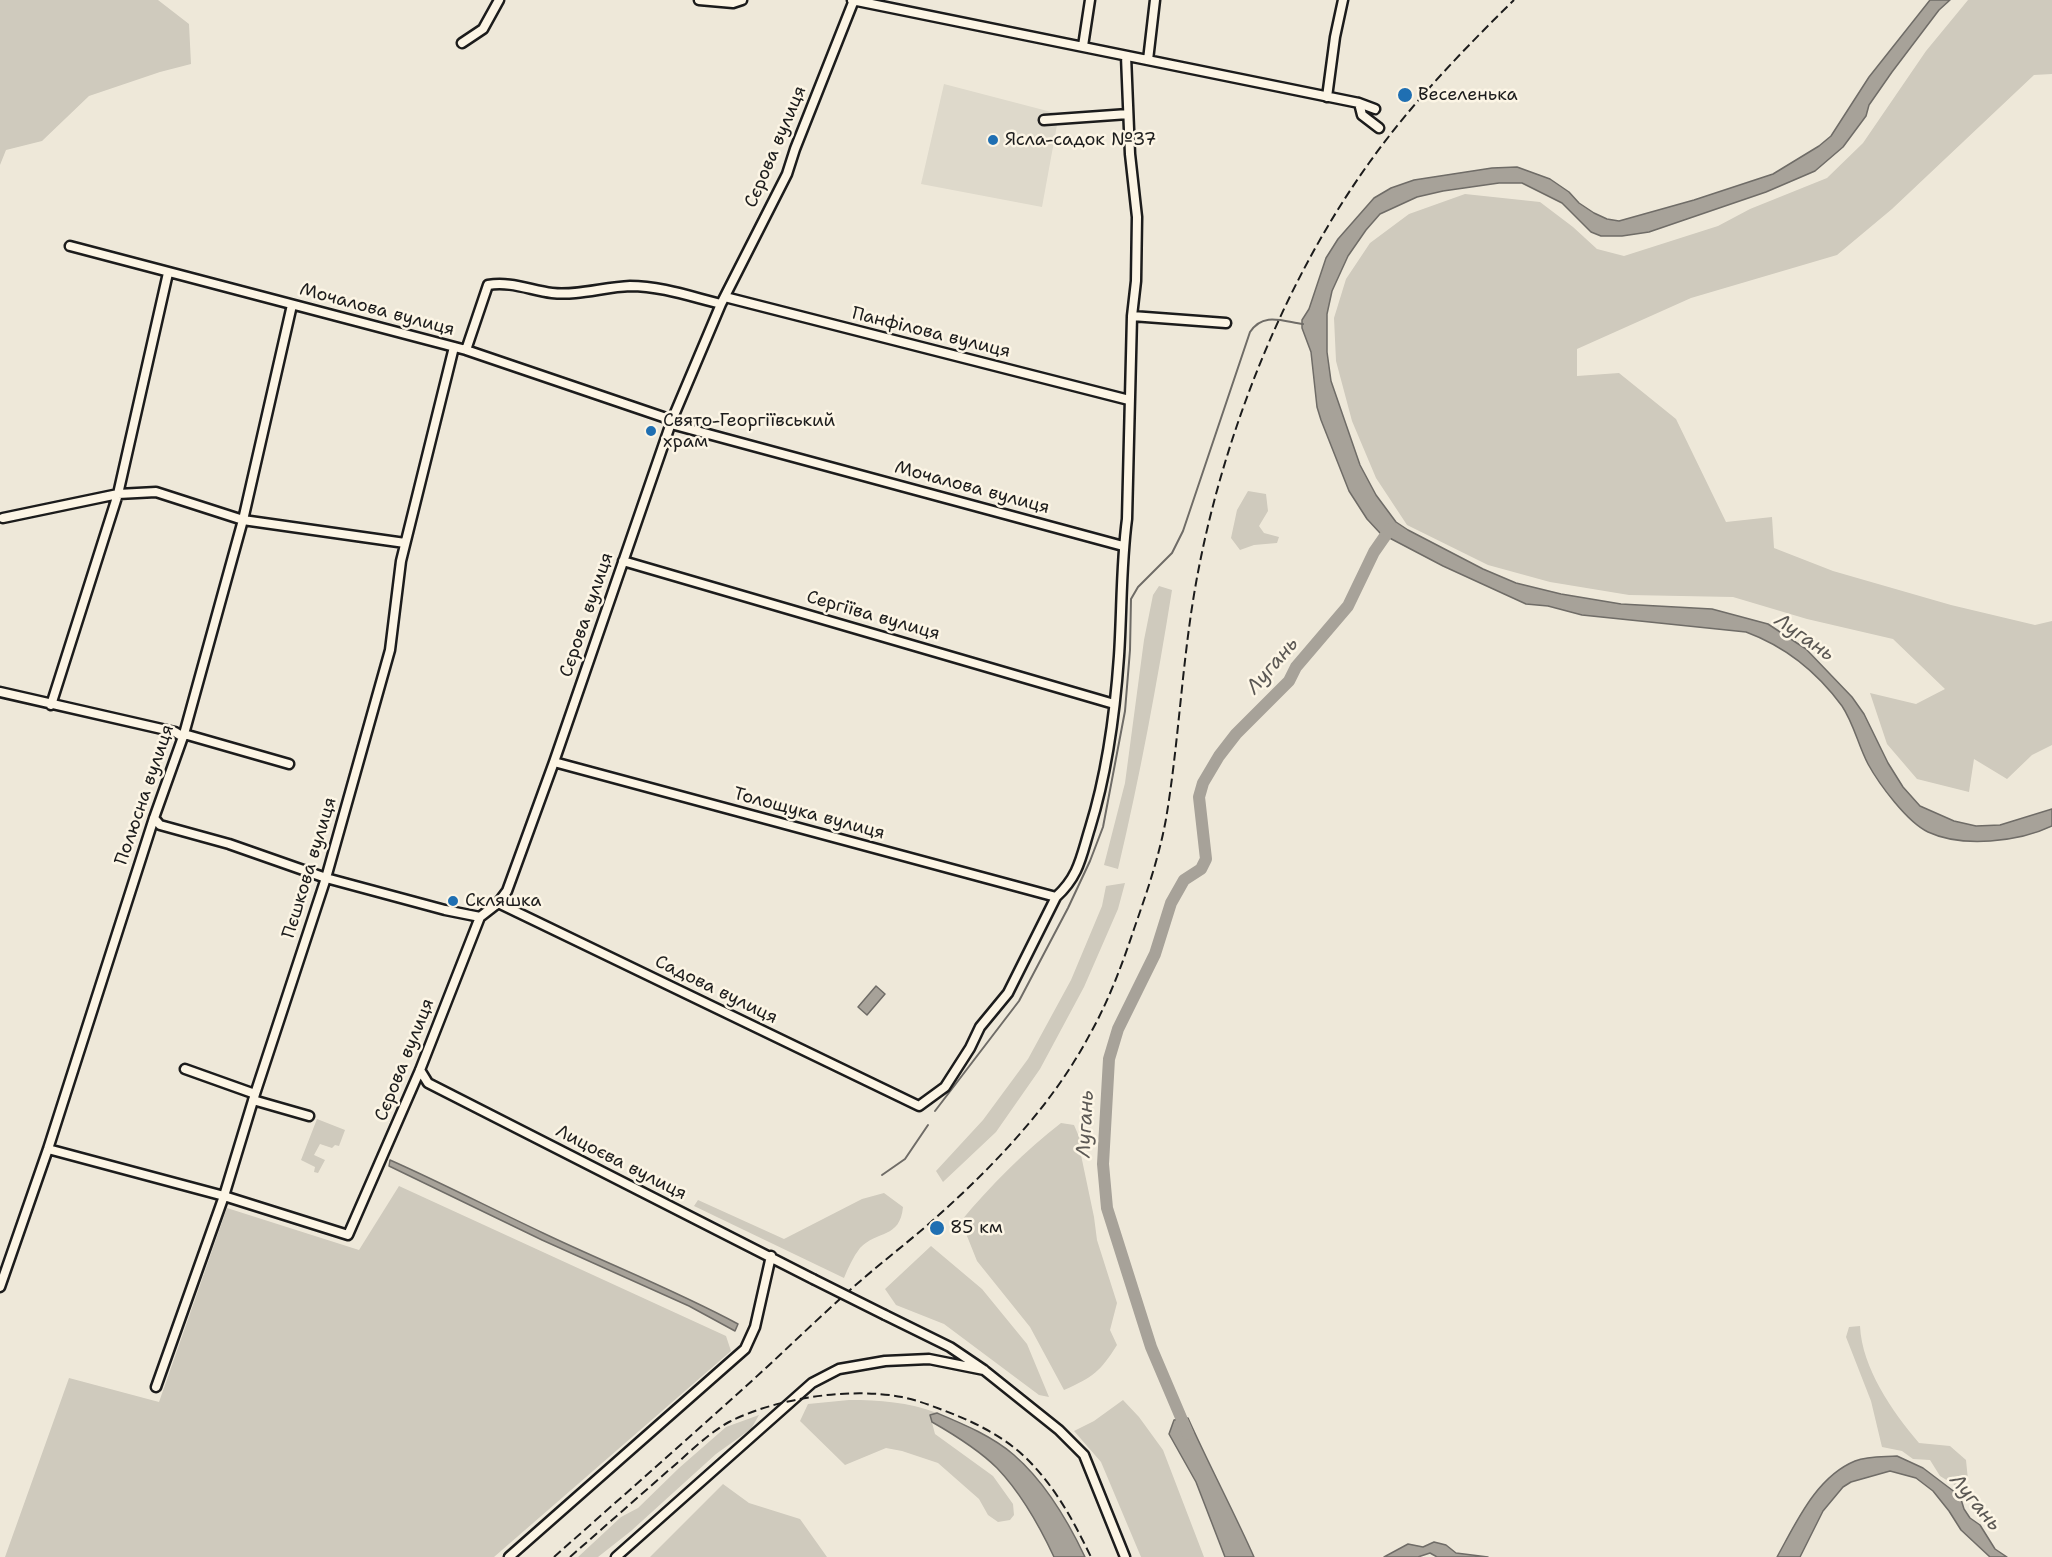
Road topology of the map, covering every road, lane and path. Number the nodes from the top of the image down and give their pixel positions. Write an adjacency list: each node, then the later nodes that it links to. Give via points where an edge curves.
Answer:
1 (499, 0): 8 (street, via 483,29)
2 (699, 0): 3 (street)
3 (742, 0)
4 (854, 0): 9 (street); 20 (street, Сєрова вулиця, via 787,174)
5 (1090, 0): 9 (street)
6 (1155, 0): 11 (street)
7 (1343, 0): 12 (street)
8 (462, 43)
9 (1083, 46): 10 (street)
10 (1126, 56): 11 (street); 15 (street)
11 (1148, 60): 12 (street)
12 (1327, 97): 13 (street)
13 (1359, 103): 14 (street); 17 (street, via 1362,116)
14 (1375, 109)
15 (1128, 114): 16 (street); 22 (street, via 1137,217)
16 (1044, 120)
17 (1379, 128)
18 (70, 246): 19 (street, Мочалова вулиця)
19 (168, 273): 21 (street, Мочалова вулиця); 28 (street)
20 (723, 300): 25 (street, Панфілова вулиця, via 630,286 567,294 499,283 488,285); 26 (street, Панфілова вулиця); 27 (street, Сєрова вулиця)
21 (292, 305): 24 (street, Мочалова вулиця); 30 (street, Полюсна вулиця)
22 (1132, 316): 23 (street); 26 (street)
23 (1226, 323)
24 (454, 347): 25 (street, Мочалова вулиця); 31 (street, Пєшкова вулиця)
25 (466, 350): 27 (street, Мочалова вулиця)
26 (1129, 400): 32 (street)
27 (671, 422): 32 (street, Мочалова вулиця); 33 (street, Сєрова вулиця)
28 (118, 495): 29 (street); 30 (street, via 156,492); 36 (street)
29 (3, 518)
30 (243, 520): 31 (street); 37 (street, Полюсна вулиця)
31 (405, 543): 41 (street, Пєшкова вулиця, via 390,650)
32 (1124, 546): 35 (street)
33 (623, 561): 35 (street, Сергіїва вулиця); 38 (street, Сєрова вулиця)
34 (0, 692): 36 (street)
35 (1114, 704): 42 (street, via 1099,800 1077,872)
36 (51, 705): 37 (street)
37 (184, 736): 39 (street); 40 (street, Полюсна вулиця)
38 (554, 762): 42 (street, Толощука вулиця); 43 (street, Сєрова вулиця, via 507,891)
39 (289, 764)
40 (154, 818): 41 (street, via 160,825); 49 (street, Полюсна вулиця)
41 (326, 878): 44 (street); 47 (street, Пєшкова вулиця)
42 (1056, 897): 43 (street, Садова вулиця, via 1008,993 980,1027 945,1087 919,1106)
43 (498, 903): 44 (street, Сєрова вулиця)
44 (480, 917): 46 (street, Сєрова вулиця)
45 (184, 1069): 47 (street)
46 (420, 1071): 50 (street, Сєрова вулиця, via 348,1235); 51 (street, Лицоєва вулиця, via 428,1083)
47 (254, 1097): 48 (street); 50 (street, Пєшкова вулиця)
48 (309, 1116)
49 (48, 1149): 50 (street); 52 (street, Полюсна вулиця)
50 (224, 1196): 54 (street, Пєшкова вулиця)
51 (771, 1256): 53 (street, Лицоєва вулиця, bridge, via 950,1347); 55 (street, via 755,1327 745,1349)
52 (0, 1287)
53 (984, 1370): 56 (street, via 929,1359 839,1369 812,1383); 57 (street, Лицоєва вулиця, via 1084,1455)
54 (156, 1387)
55 (509, 1557)
56 (616, 1557)
57 (1125, 1557)

